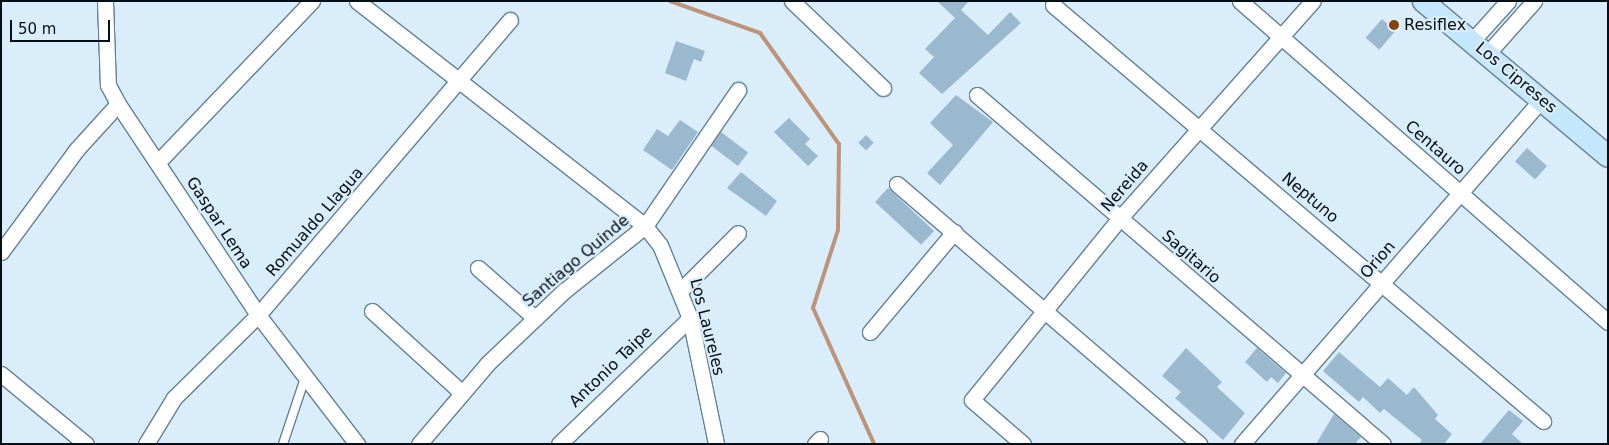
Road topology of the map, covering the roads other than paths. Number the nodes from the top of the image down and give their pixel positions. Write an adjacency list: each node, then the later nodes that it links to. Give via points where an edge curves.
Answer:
1 (105, 1): 19 (street, Gaspar Lema, via 108,85)
2 (312, 1): 22 (street)
3 (357, 1): 14 (street, Los Laureles)
4 (792, 1): 15 (street)
5 (1240, 1): 12 (street, Centauro)
6 (1313, 1): 12 (street, Nereida)
7 (1423, 1): 13 (street, Los Cipreses)
8 (1508, 1): 13 (street)
9 (1534, 1): 13 (street)
10 (1053, 5): 20 (street, Neptuno)
11 (510, 20): 14 (street, Romualdo Llagua)
12 (1281, 37): 20 (street, Nereida); 24 (street, Centauro)
13 (1480, 48): 18 (street, Los Cipreses)
14 (459, 82): 26 (street, Los Laureles); 35 (street, Romualdo Llagua)
15 (883, 88)
16 (738, 90): 26 (street, Santiago Quinde)
17 (977, 96): 25 (street, Sagitario)
18 (1541, 100): 21 (street, Los Cipreses); 24 (street, Orion)
19 (118, 104): 22 (street, Gaspar Lema); 29 (street, via 77,149)
20 (1198, 129): 25 (street, Nereida); 31 (street, Neptuno)
21 (1608, 156)
22 (158, 162): 35 (street, Gaspar Lema)
23 (897, 184): 27 (street)
24 (1460, 193): 31 (street, Orion); 38 (street, Centauro)
25 (1120, 218): 33 (street, Nereida); 42 (street, Sagitario)
26 (645, 226): 32 (street, Los Laureles, via 660,245); 36 (street, Santiago Quinde)
27 (954, 232): 33 (street); 39 (street)
28 (738, 233): 32 (street)
29 (1, 252)
30 (478, 268): 36 (street)
31 (1383, 282): 42 (street, Orion); 44 (street, Neptuno)
32 (682, 290): 37 (street, Los Laureles)
33 (1044, 309): 52 (street, Nereida, via 972,400); 53 (street)
34 (372, 311): 43 (street)
35 (258, 315): 40 (street, Gaspar Lema); 46 (street, Romualdo Llagua, via 174,398)
36 (535, 318): 43 (street, Santiago Quinde)
37 (690, 318): 50 (street, Antonio Taipe); 51 (street, Los Laureles)
38 (1608, 322)
39 (870, 332)
40 (306, 373): 47 (lane); 48 (street, Gaspar Lema)
41 (1, 374): 45 (street)
42 (1301, 377): 54 (street, Orion); 55 (street, Sagitario)
43 (460, 391): 49 (street, Santiago Quinde)
44 (1543, 421)
45 (86, 444)
46 (146, 444)
47 (283, 444)
48 (357, 444)
49 (419, 444)
50 (559, 444)
51 (716, 444)
52 (1023, 444)
53 (1199, 444)
54 (1242, 444)
55 (1383, 444)

